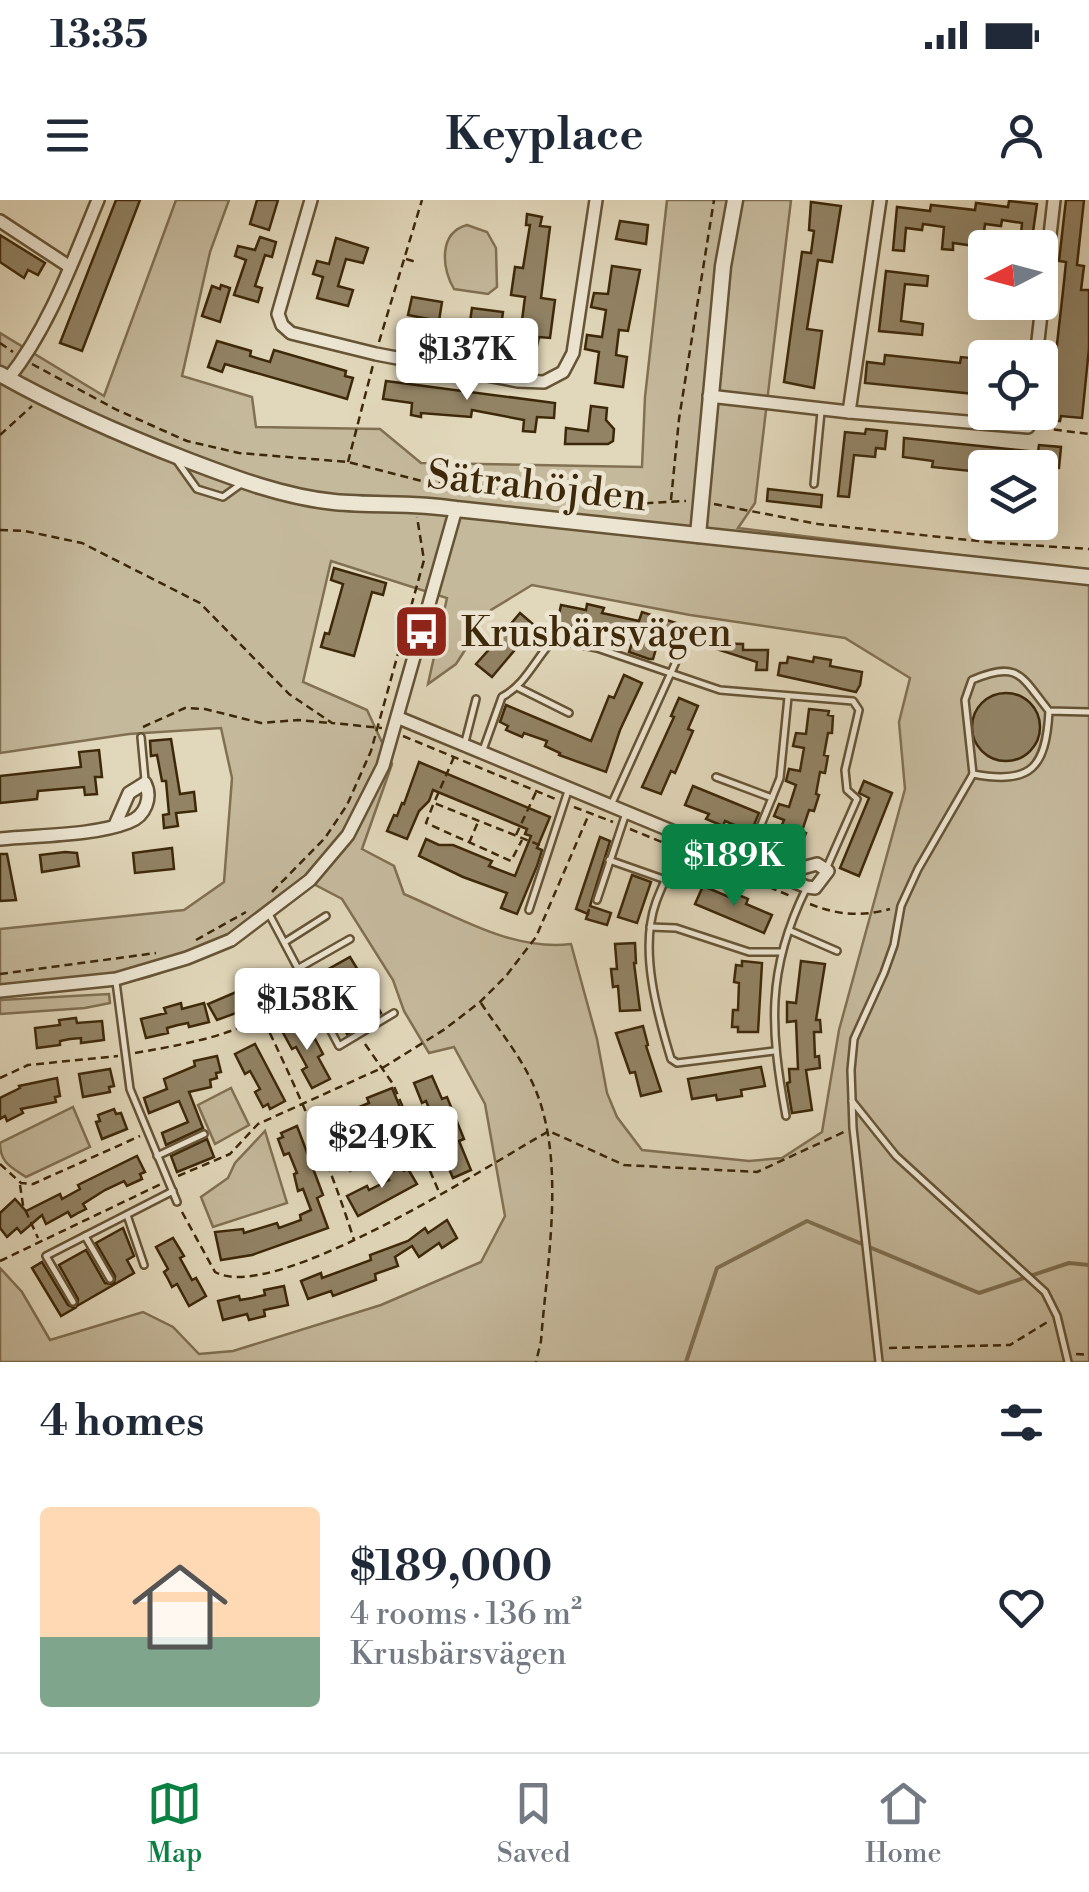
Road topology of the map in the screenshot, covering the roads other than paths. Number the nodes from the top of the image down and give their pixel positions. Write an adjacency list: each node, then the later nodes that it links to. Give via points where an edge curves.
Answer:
1 (98, 200): 8 (street)
2 (311, 200): 3 (street, via 278,314 290,333 544,382 563,372 573,353)
3 (596, 200)
4 (735, 200): 11 (street)
5 (880, 200): 13 (street)
6 (1054, 200): 9 (street)
7 (0, 220): 8 (street)
8 (70, 267): 10 (street, via 24,360)
9 (1038, 340)
10 (4, 376): 15 (street, Sätrahöjden)
11 (708, 396): 12 (street); 19 (street)
12 (821, 409): 13 (street); 17 (lane)
13 (849, 412): 14 (street)
14 (968, 422)
15 (172, 454): 16 (street, Sätrahöjden); 16 (lane, via 197,489 222,497)
16 (244, 482): 18 (street, Sätrahöjden, via 332,502)
17 (814, 484)
18 (456, 509): 19 (street, Sätrahöjden); 29 (street)
19 (698, 535): 20 (street, Sätrahöjden)
20 (1089, 577)
21 (644, 630): 22 (lane, via 684,644)
22 (672, 672): 23 (lane, via 554,640); 24 (lane, via 720,690); 38 (lane)
23 (519, 688): 28 (lane); 32 (lane, via 502,697)
24 (788, 697): 37 (lane, via 784,756); 45 (lane, via 853,702 859,710 844,770 847,790 857,799)
25 (476, 699): 31 (lane)
26 (1049, 710): 27 (lane); 33 (lane, via 1047,748 1027,772 1002,779); 33 (lane, via 1020,675 998,669 972,680 965,700)
27 (1089, 712)
28 (570, 713)
29 (399, 718): 31 (street); 51 (street, via 348,835)
30 (141, 738): 35 (lane)
31 (464, 745): 32 (street)
32 (482, 752): 36 (street)
33 (972, 774): 66 (lane, via 901,906 894,946 854,1039)
34 (716, 777): 37 (lane)
35 (145, 783): 40 (street, via 129,793); 40 (street, via 146,807)
36 (570, 788): 38 (street); 50 (lane)
37 (772, 798): 44 (lane)
38 (611, 805): 39 (street)
39 (626, 812): 41 (street); 43 (lane)
40 (115, 825): 42 (street)
41 (684, 835): 44 (street); 47 (lane)
42 (0, 838)
43 (610, 860): 47 (lane); 49 (lane)
44 (746, 862): 46 (street)
45 (826, 869): 46 (street, via 818,864); 48 (street, via 822,883)
46 (780, 874): 48 (street)
47 (666, 880): 53 (lane)
48 (808, 887): 54 (lane)
49 (597, 900)
50 (529, 910)
51 (269, 914): 56 (lane); 61 (street, via 231,940)
52 (326, 916): 56 (lane)
53 (650, 927): 58 (lane, via 676,928 750,952); 65 (lane, via 653,986 671,1059 677,1064)
54 (791, 931): 57 (lane); 58 (lane)
55 (350, 939): 59 (lane)
56 (285, 942): 59 (lane)
57 (837, 951)
58 (780, 952): 65 (lane)
59 (299, 968): 63 (lane)
60 (370, 976): 63 (lane)
61 (116, 978): 62 (street); 69 (lane, via 130,1089)
62 (0, 991)
63 (319, 1007): 64 (lane, via 339,1046)
64 (394, 1013)
65 (774, 1051): 67 (lane)
66 (852, 1101): 77 (lane); 78 (lane, via 896,1156 1045,1292)
67 (786, 1116)
68 (204, 1134): 69 (lane)
69 (156, 1156): 70 (lane)
70 (173, 1191): 71 (lane); 72 (lane)
71 (178, 1202)
72 (127, 1215): 73 (lane); 74 (lane)
73 (85, 1236): 75 (lane); 76 (lane, via 46,1256)
74 (144, 1264)
75 (110, 1278)
76 (73, 1302)
77 (879, 1362)
78 (1068, 1362)

